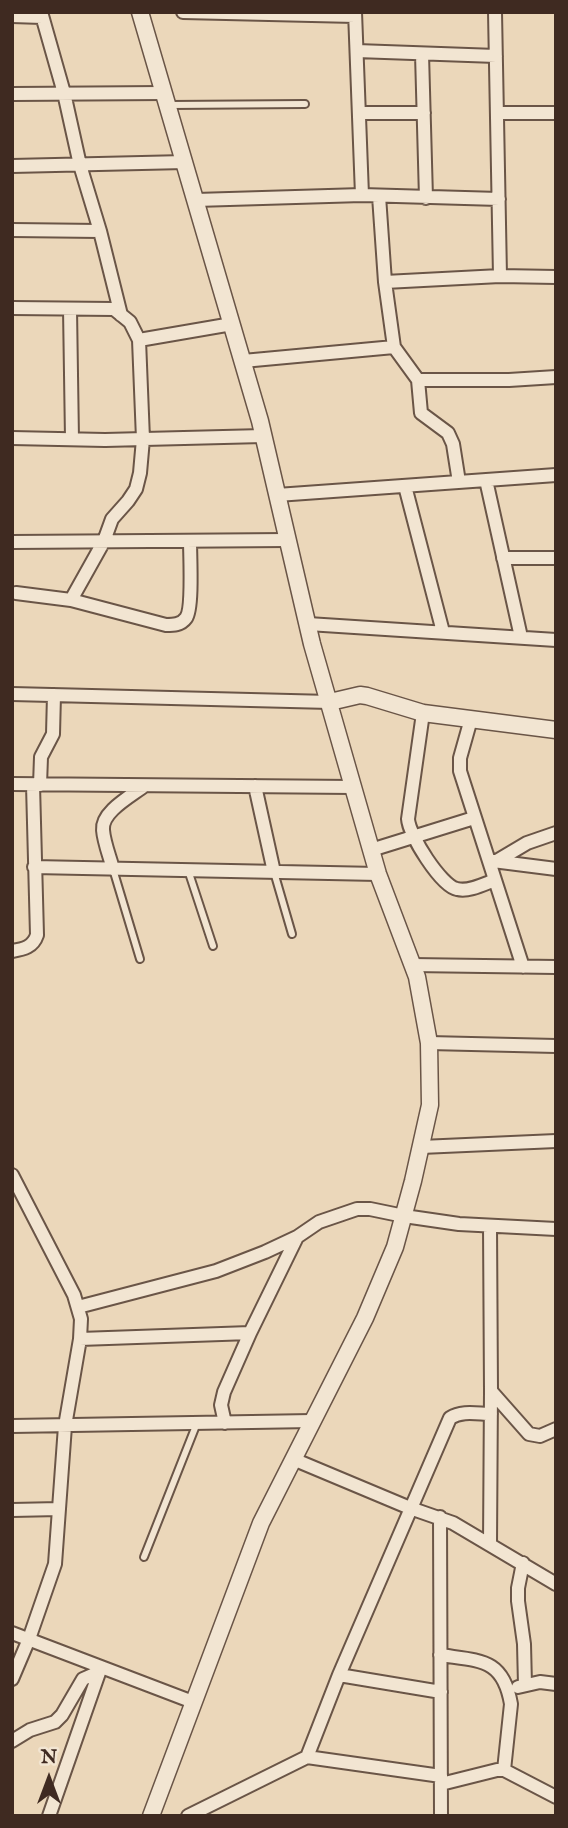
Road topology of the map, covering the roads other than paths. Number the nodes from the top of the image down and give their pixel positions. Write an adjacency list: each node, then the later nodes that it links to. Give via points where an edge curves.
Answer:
1 (140, 12): 14 (street)
2 (183, 12): 3 (street)
3 (214, 12): 5 (street)
4 (495, 12): 11 (street)
5 (278, 13): 7 (street)
6 (42, 14): 8 (street); 12 (street)
7 (355, 14): 9 (street)
8 (12, 16)
9 (356, 51): 10 (street); 16 (street)
10 (422, 54): 11 (street); 17 (street)
11 (496, 56): 18 (street)
12 (64, 93): 13 (street); 14 (street); 21 (street)
13 (12, 94)
14 (166, 99): 15 (lane); 20 (street)
15 (305, 104)
16 (359, 113): 17 (street); 23 (street)
17 (424, 113): 25 (street)
18 (498, 113): 19 (street); 26 (street)
19 (556, 113)
20 (185, 162): 21 (street); 27 (street)
21 (80, 165): 22 (street); 29 (street)
22 (12, 166)
23 (362, 195): 24 (street); 27 (street)
24 (379, 195): 25 (street); 32 (street)
25 (426, 198): 26 (street)
26 (499, 199): 30 (street)
27 (196, 200): 36 (street)
28 (12, 230): 29 (street)
29 (100, 231): 35 (street)
30 (500, 276): 31 (street); 32 (street)
31 (556, 277)
32 (385, 282): 38 (street)
33 (12, 309): 34 (street)
34 (70, 309): 35 (street, via 114,309); 44 (street)
35 (121, 315): 37 (street)
36 (232, 324): 37 (street); 39 (street)
37 (139, 340): 45 (street)
38 (394, 347): 39 (street); 41 (street)
39 (243, 361): 42 (street)
40 (556, 377): 41 (street)
41 (418, 380): 48 (street, via 421,413 448,433)
42 (263, 436): 45 (street); 50 (street)
43 (12, 438): 44 (street)
44 (72, 439): 45 (street)
45 (143, 439): 52 (street, via 136,489 112,519)
46 (556, 475): 47 (street)
47 (486, 480): 48 (street); 55 (street)
48 (459, 482): 49 (street)
49 (405, 486): 50 (street); 60 (street)
50 (277, 495): 51 (street)
51 (288, 540): 53 (street); 59 (street)
52 (104, 541): 53 (street); 54 (street); 58 (street)
53 (190, 541): 58 (street, via 190,607 180,624 166,625)
54 (12, 542)
55 (503, 558): 56 (street); 61 (street)
56 (556, 558)
57 (16, 593): 58 (street)
58 (71, 600)
59 (307, 624): 60 (street); 65 (street)
60 (443, 632): 61 (street)
61 (521, 637): 62 (street)
62 (556, 640)
63 (12, 694): 64 (street)
64 (54, 695): 65 (street); 70 (street, via 53,734 41,757)
65 (330, 702): 66 (street, via 360,695); 73 (street)
66 (423, 713): 67 (street); 76 (street, via 408,819)
67 (471, 719): 68 (street); 74 (street, via 460,771)
68 (556, 730)
69 (12, 784): 70 (street)
70 (36, 785): 71 (street); 79 (street)
71 (145, 786): 72 (street); 80 (street, via 104,820)
72 (255, 786): 73 (street); 83 (street)
73 (354, 787): 77 (street)
74 (474, 818): 76 (street); 78 (street)
75 (556, 833): 78 (street)
76 (413, 837): 77 (street); 85 (street, via 449,886 471,889)
77 (371, 850): 84 (street)
78 (492, 861): 81 (street); 85 (street)
79 (34, 867): 80 (street); 88 (street, via 37,935 30,946)
80 (113, 869): 82 (street); 89 (lane)
81 (556, 869)
82 (188, 870): 83 (street); 87 (lane)
83 (274, 872): 84 (street); 86 (lane)
84 (378, 874): 90 (street)
85 (495, 880): 91 (street)
86 (292, 934)
87 (213, 946)
88 (12, 951)
89 (140, 959)
90 (412, 965): 91 (street); 93 (street)
91 (523, 967): 92 (street)
92 (556, 967)
93 (429, 1042): 94 (street); 96 (street, via 430,1105)
94 (556, 1046)
95 (556, 1141): 96 (street)
96 (421, 1147): 100 (street)
97 (12, 1175): 99 (street)
98 (12, 1202): 99 (street)
99 (30, 1210): 104 (street)
100 (404, 1216): 101 (street); 103 (street, via 356,1209 319,1222); 109 (street, via 365,1318)
101 (490, 1226): 102 (street); 107 (street)
102 (556, 1229)
103 (297, 1237): 104 (street, via 216,1270); 105 (street)
104 (78, 1307): 106 (street)
105 (250, 1333): 106 (street); 111 (street, via 222,1399)
106 (80, 1339): 113 (street)
107 (491, 1391): 108 (street); 114 (street, via 529,1434 540,1436)
108 (491, 1414): 116 (street, via 464,1413 450,1418); 120 (street)
109 (312, 1421): 111 (street); 115 (street)
110 (197, 1423): 111 (street); 113 (street); 121 (lane)
111 (225, 1423)
112 (12, 1426): 113 (street)
113 (65, 1426): 117 (street)
114 (556, 1429)
115 (293, 1459): 116 (street); 134 (street, via 261,1523)
116 (410, 1508): 119 (street); 128 (street)
117 (59, 1509): 118 (street); 125 (street, via 55,1564)
118 (12, 1510)
119 (440, 1517): 120 (street); 126 (street)
120 (489, 1544): 122 (street)
121 (144, 1557)
122 (523, 1563): 123 (street); 131 (street, via 518,1601)
123 (556, 1584)
124 (12, 1633): 125 (street)
125 (29, 1639): 127 (street); 129 (street)
126 (440, 1655): 132 (street, via 492,1666); 133 (street)
127 (100, 1669): 134 (street); 135 (street, via 83,1679 59,1719); 141 (street)
128 (339, 1675): 133 (street); 136 (street)
129 (12, 1679)
130 (556, 1684): 131 (street)
131 (525, 1685): 132 (street)
132 (508, 1691): 137 (street, via 511,1704)
133 (440, 1692): 138 (street)
134 (193, 1702): 140 (street)
135 (12, 1741)
136 (307, 1757): 138 (street); 142 (street)
137 (504, 1770): 138 (street); 139 (street)
138 (441, 1780): 143 (street)
139 (556, 1797)
140 (154, 1815)
141 (49, 1816)
142 (188, 1816)
143 (440, 1816)

